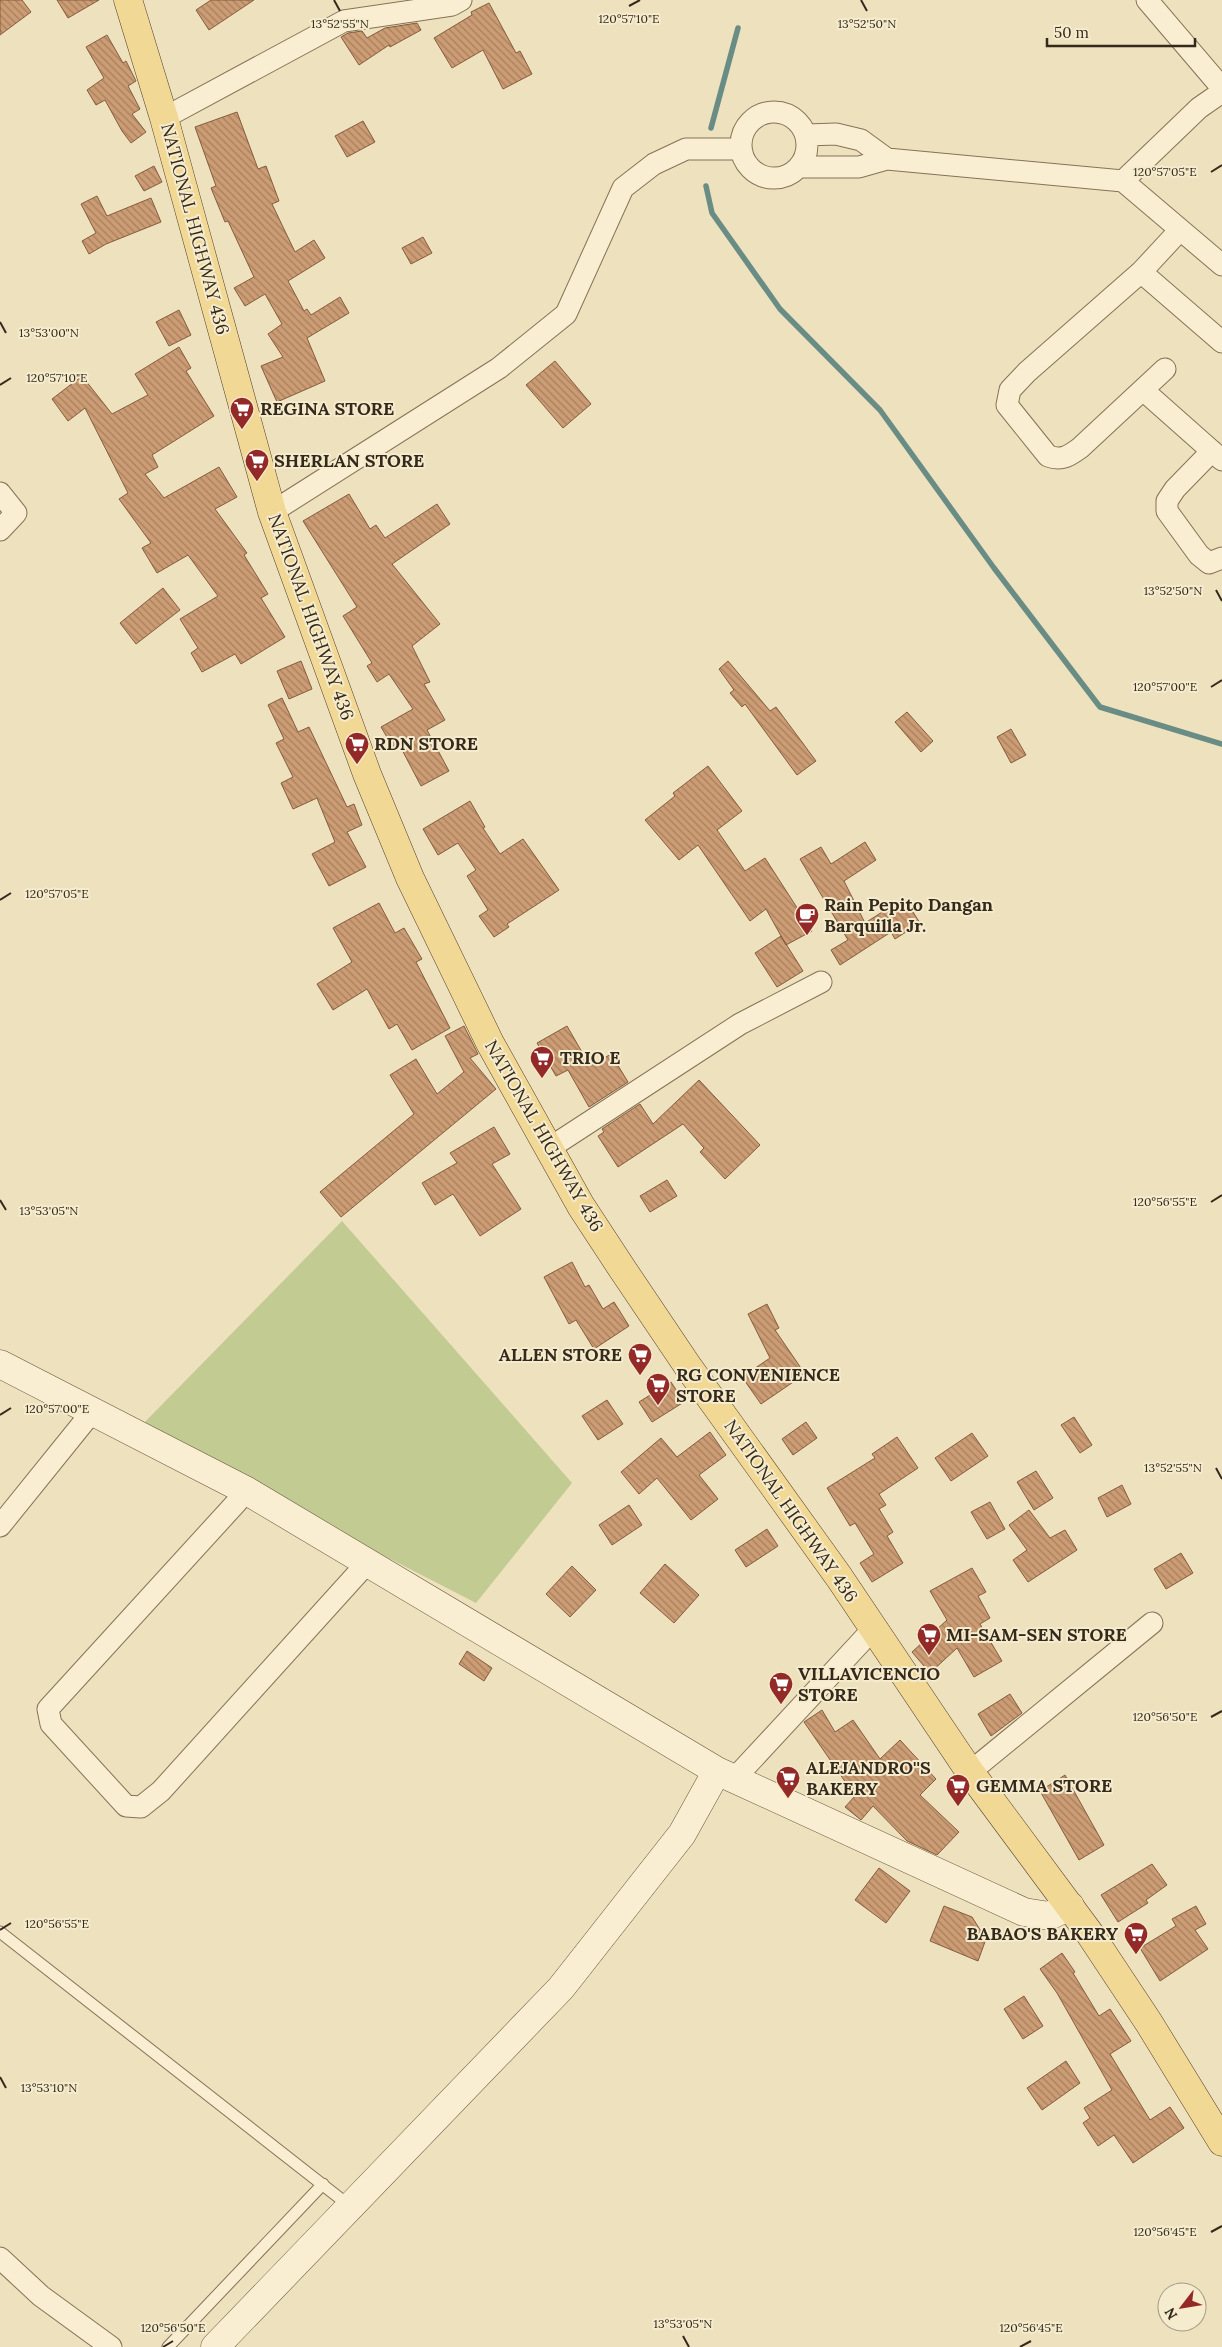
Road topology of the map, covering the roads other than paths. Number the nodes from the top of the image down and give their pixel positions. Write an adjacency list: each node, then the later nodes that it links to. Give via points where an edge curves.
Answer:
1 (128, 0): 6 (main road, NATIONAL HIGHWAY 436)
2 (461, 0): 6 (street, via 452,5 344,21)
3 (1147, 0): 4 (street)
4 (1222, 88)
5 (1222, 92): 11 (street, via 1199,108)
6 (164, 118): 20 (main road, NATIONAL HIGHWAY 436)
7 (806, 135): 8 (street, via 793,118 772,111 752,119 744,128); 9 (street, via 836,134 861,140); 10 (street, via 808,147)
8 (740, 149): 10 (street, via 743,160 759,175 781,178); 20 (street, via 686,149 654,164 624,188 566,314 499,368)
9 (887, 159): 10 (street, via 859,167); 11 (street)
10 (799, 167)
11 (1123, 180): 12 (street)
12 (1180, 230): 13 (street); 14 (street)
13 (1222, 265)
14 (1142, 272): 15 (street); 17 (street, via 1027,372 1010,390 1007,405 1048,456 1067,458)
15 (1222, 342)
16 (1164, 369): 17 (street)
17 (1142, 390): 18 (street)
18 (1217, 455): 22 (street, via 1175,488 1167,501 1168,511 1198,555 1209,563)
19 (0, 493): 21 (street, via 16,512)
20 (272, 512): 24 (main road, NATIONAL HIGHWAY 436, via 367,774 410,878 490,1043)
21 (0, 530)
22 (1222, 558)
23 (821, 982): 24 (street, via 740,1024)
24 (548, 1149): 31 (main road, NATIONAL HIGHWAY 436, via 586,1214 678,1352)
25 (0, 1364): 26 (street)
26 (92, 1412): 27 (street); 28 (street)
27 (247, 1492): 29 (street); 29 (street, via 48,1709 51,1724 126,1806 140,1808 160,1791)
28 (0, 1526)
29 (368, 1562): 33 (street)
30 (1152, 1623): 32 (street)
31 (873, 1629): 32 (main road, NATIONAL HIGHWAY 436); 33 (street)
32 (970, 1772): 34 (main road, NATIONAL HIGHWAY 436)
33 (726, 1775): 34 (street, via 1024,1912 1049,1916); 38 (street, via 561,1988)
34 (1070, 1906): 36 (main road, NATIONAL HIGHWAY 436, via 1149,2023)
35 (0, 1932): 37 (lane)
36 (1222, 2142)
37 (322, 2184): 38 (lane); 41 (lane)
38 (351, 2207): 42 (street)
39 (0, 2258): 40 (street, via 41,2296)
40 (111, 2347)
41 (168, 2347)
42 (216, 2347)

